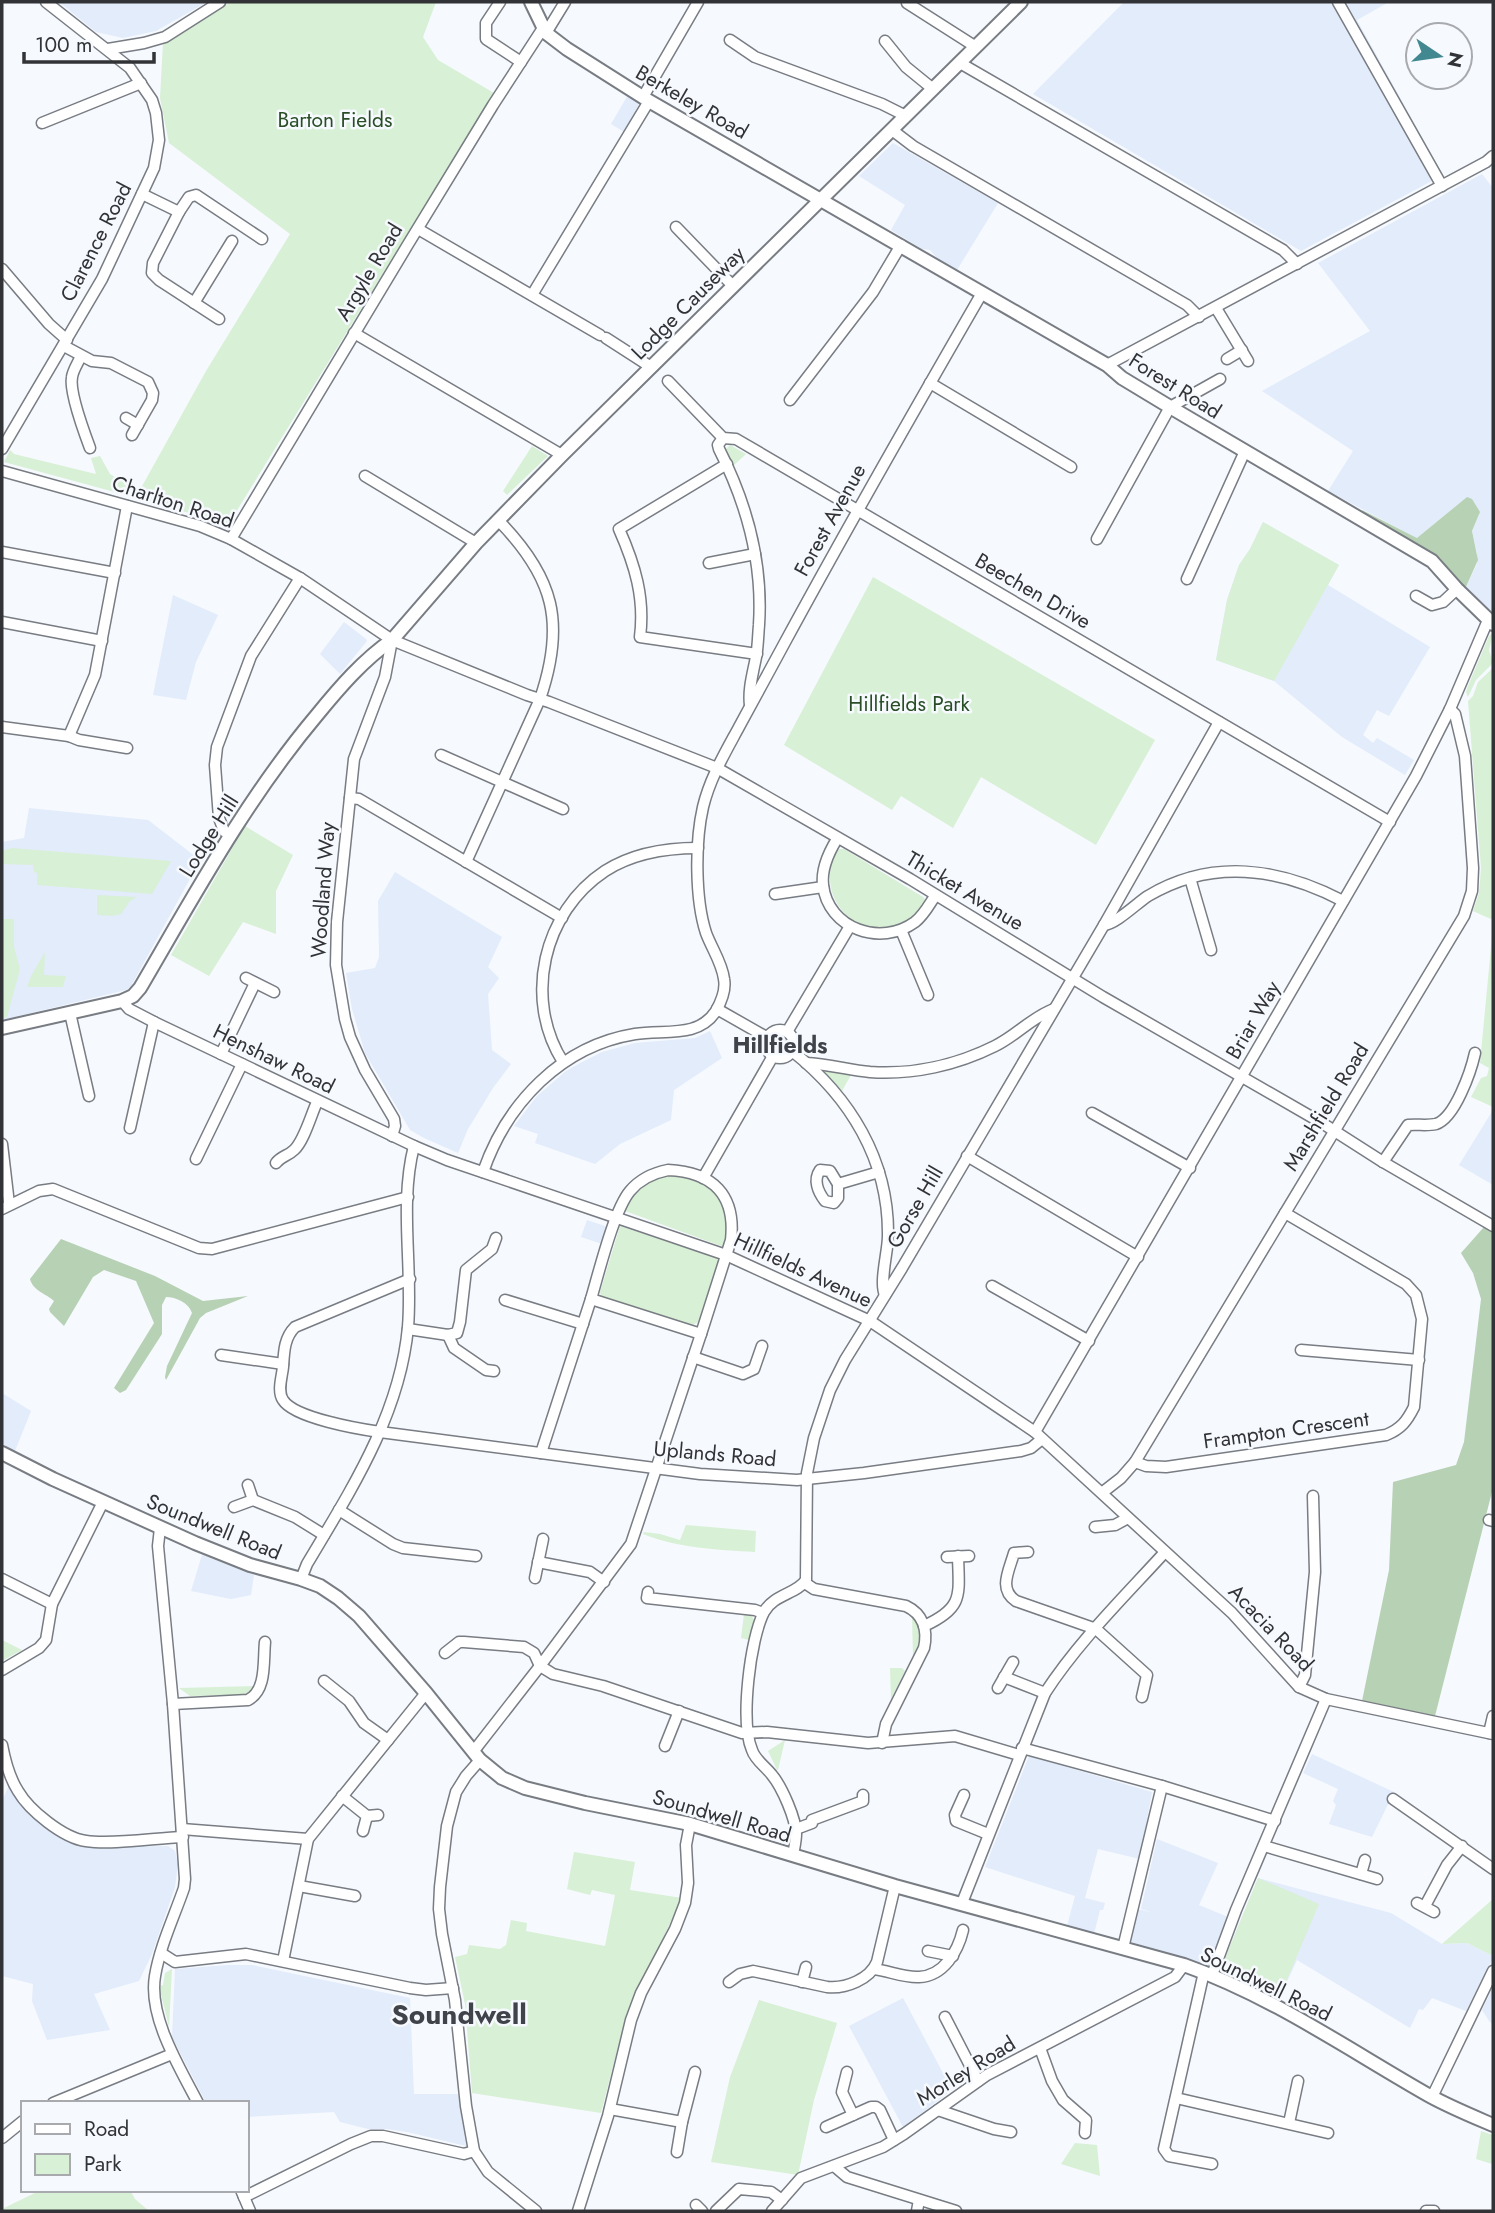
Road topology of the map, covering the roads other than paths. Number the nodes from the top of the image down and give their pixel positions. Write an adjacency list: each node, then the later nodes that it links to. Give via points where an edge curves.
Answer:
1 (46, 2): 14 (street, Clarence Road)
2 (220, 2): 14 (street, via 165,37)
3 (500, 2): 15 (street, via 486,23 486,39)
4 (531, 2): 10 (main road)
5 (565, 2): 10 (street, Argyle Road)
6 (698, 2): 19 (street)
7 (1021, 2): 13 (main road, Lodge Causeway)
8 (1338, 2): 24 (street)
9 (907, 3): 13 (street)
10 (545, 31): 15 (street, Argyle Road); 19 (main road, Berkeley Road)
11 (730, 40): 20 (street, via 755,57)
12 (885, 41): 18 (street, via 906,67)
13 (976, 47): 16 (main road, Lodge Causeway)
14 (108, 49): 17 (street, Clarence Road)
15 (521, 62): 29 (street, Argyle Road)
16 (960, 63): 18 (main road, Lodge Causeway); 33 (street, via 1283,250)
17 (141, 83): 21 (street); 25 (street, Clarence Road, via 152,100 159,140 154,168)
18 (933, 89): 20 (main road, Lodge Causeway)
19 (646, 99): 26 (main road, Berkeley Road); 37 (street)
20 (906, 116): 22 (main road, Lodge Causeway)
21 (42, 123)
22 (892, 131): 26 (main road, Lodge Causeway); 40 (street, via 1187,305)
23 (1493, 156): 24 (street)
24 (1443, 186): 33 (street)
25 (142, 194): 27 (street); 43 (street, Clarence Road)
26 (821, 199): 32 (main road, Forest Road); 35 (main road, Lodge Causeway)
27 (179, 212): 30 (street, via 197,195); 38 (street, via 152,273)
28 (676, 227): 35 (street)
29 (418, 229): 37 (street); 42 (street, Argyle Road)
30 (262, 239)
31 (232, 241): 38 (street)
32 (901, 245): 36 (main road, Forest Road); 53 (street, via 873,292)
33 (1297, 264): 39 (street)
34 (2, 269): 43 (street)
35 (733, 286): 49 (main road, Lodge Causeway)
36 (982, 293): 48 (main road, Forest Road); 52 (street, Forest Avenue)
37 (532, 295): 49 (street)
38 (194, 303): 41 (street)
39 (1216, 308): 40 (street); 44 (street)
40 (1199, 317): 48 (street)
41 (219, 319)
42 (354, 333): 62 (street); 70 (street, Argyle Road)
43 (65, 343): 45 (street); 60 (street, Clarence Road)
44 (1242, 350): 46 (street); 47 (street)
45 (81, 356): 56 (street, via 111,363 148,382 152,400); 59 (street, via 71,382)
46 (1227, 359)
47 (1248, 361)
48 (1107, 365): 54 (main road, Forest Road)
49 (651, 367): 62 (main road, Lodge Causeway)
50 (1220, 379): 54 (street)
51 (668, 381): 58 (street, Beechen Drive)
52 (930, 383): 64 (street); 68 (street, Forest Avenue)
53 (790, 400)
54 (1170, 407): 61 (main road, Forest Road); 71 (street)
55 (126, 418): 56 (street)
56 (138, 425): 57 (street)
57 (132, 435)
58 (723, 438): 63 (street, via 718,445); 68 (street, Beechen Drive, via 736,439)
59 (90, 448)
60 (2, 449)
61 (1245, 451): 78 (street); 79 (main road, Forest Road, via 1432,561)
62 (562, 455): 69 (main road, Lodge Causeway)
63 (727, 464): 74 (street); 85 (street, via 619,529 639,586 640,637)
64 (1071, 467)
65 (2, 471): 67 (street, Charlton Road)
66 (365, 476): 72 (street)
67 (127, 506): 70 (street, Charlton Road); 76 (street)
68 (857, 510): 87 (street, Forest Avenue); 89 (street, Beechen Drive)
69 (498, 520): 72 (main road, Lodge Causeway); 86 (street, via 528,553 549,600 553,640)
70 (231, 539): 77 (street, Charlton Road)
71 (1097, 539)
72 (476, 543): 83 (main road, Lodge Causeway)
73 (2, 552): 76 (street)
74 (755, 554): 75 (street); 85 (street)
75 (709, 563)
76 (115, 573): 84 (street)
77 (300, 578): 83 (street, Charlton Road); 99 (street, via 251,656 217,747 219,818)
78 (1187, 579)
79 (1457, 589): 80 (street, via 1432,605); 82 (main road, Forest Road)
80 (1416, 596)
81 (2, 622): 84 (street)
82 (1491, 622): 88 (street, Briar Way)
83 (392, 640): 86 (street, Thicket Avenue); 96 (street, Woodland Way, via 385,677 354,759); 99 (main road, Lodge Hill, via 334,693 290,745)
84 (102, 641): 91 (street, via 95,675)
85 (757, 654): 87 (street)
86 (540, 699): 94 (street, Thicket Avenue); 95 (street)
87 (750, 706): 94 (street, Forest Avenue)
88 (1450, 709): 98 (street, Briar Way); 136 (street, Marshfield Road, via 1465,757 1472,891 1464,916)
89 (1219, 722): 98 (street, Beechen Drive); 109 (street, Gorse Hill)
90 (2, 727): 91 (street)
91 (69, 736): 92 (street)
92 (127, 748)
93 (441, 755): 95 (street)
94 (717, 768): 100 (street, Thicket Avenue); 101 (street, Forest Avenue, via 698,830)
95 (501, 782): 97 (street); 102 (street)
96 (350, 798): 102 (street); 137 (street, Woodland Way, via 336,965 350,1037 394,1119)
97 (563, 809)
98 (1390, 822): 107 (street, Briar Way)
99 (230, 835): 116 (main road, Lodge Hill, via 140,988)
100 (837, 839): 104 (street, via 824,866); 106 (street, Thicket Avenue)
101 (698, 848): 108 (street, via 654,851 606,870 586,885); 118 (street, Forest Avenue, via 698,886 706,932 725,982)
102 (466, 862): 108 (street)
103 (1190, 878): 107 (street, via 1236,871 1265,873 1292,878); 109 (street, via 1150,895); 112 (street)
104 (823, 887): 105 (street); 110 (street, via 831,908)
105 (775, 894)
106 (935, 896): 111 (street, via 926,911); 113 (street, Thicket Avenue)
107 (1343, 901): 131 (street, Briar Way)
108 (562, 918): 128 (street, via 547,951 541,989 549,1033)
109 (1104, 925): 113 (street, Gorse Hill)
110 (850, 926): 111 (street, via 872,933); 122 (street)
111 (901, 930): 115 (street)
112 (1211, 950)
113 (1073, 978): 117 (street, Gorse Hill); 131 (street, Thicket Avenue)
114 (274, 992): 126 (street, via 251,981)
115 (928, 995)
116 (122, 1001): 119 (main road); 120 (street, Henshaw Road)
117 (1054, 1008): 129 (street, via 998,1045 946,1065 891,1073); 140 (street, Gorse Hill)
118 (717, 1009): 123 (street); 128 (street, via 688,1031 632,1034)
119 (70, 1013): 121 (main road); 132 (street)
120 (154, 1022): 126 (street, Henshaw Road); 135 (street)
121 (2, 1028)
122 (787, 1032): 123 (street, via 776,1031); 124 (street, via 794,1043)
123 (768, 1038): 127 (street, via 767,1050)
124 (792, 1051): 127 (street, via 785,1057); 129 (street)
125 (1475, 1053): 142 (street, via 1466,1086 1446,1117 1432,1125 1408,1125)
126 (221, 1054): 130 (street, Henshaw Road)
127 (773, 1056): 147 (street)
128 (563, 1062): 145 (street, via 536,1084 508,1119)
129 (806, 1063): 146 (street, via 854,1117)
130 (242, 1064): 133 (street, Henshaw Road); 141 (street)
131 (1242, 1078): 136 (street, Thicket Avenue); 144 (street, Briar Way)
132 (89, 1097)
133 (317, 1102): 137 (street, Henshaw Road); 143 (street, via 297,1148)
134 (1092, 1113): 144 (street)
135 (130, 1128)
136 (1335, 1131): 142 (street, Thicket Avenue); 151 (street, Marshfield Road)
137 (392, 1136): 139 (street, Henshaw Road)
138 (2, 1144): 150 (street)
139 (414, 1146): 145 (street, Hillfields Avenue); 149 (street)
140 (967, 1156): 156 (street); 159 (street, Gorse Hill)
141 (196, 1159)
142 (1383, 1162): 153 (street, Thicket Avenue)
143 (275, 1163)
144 (1190, 1168): 156 (street, Briar Way)
145 (483, 1171): 152 (street, Hillfields Avenue)
146 (879, 1172): 148 (street); 159 (street, via 888,1216)
147 (703, 1178): 152 (street, via 681,1171 655,1173 630,1191); 155 (street, via 716,1186 731,1211 733,1226)
148 (838, 1184)
149 (408, 1198): 150 (street, via 212,1249 199,1248 53,1189); 157 (street)
150 (6, 1207)
151 (1286, 1213): 172 (street, Frampton Crescent, via 1413,1291 1422,1319); 179 (street, Marshfield Road)
152 (617, 1217): 155 (street, Hillfields Avenue); 160 (street)
153 (1489, 1223)
154 (496, 1238): 166 (street, via 492,1250 466,1270 457,1333)
155 (726, 1255): 162 (street, Hillfields Avenue); 165 (street)
156 (1138, 1257): 167 (street, Briar Way)
157 (410, 1279): 164 (street); 173 (street, via 295,1327 286,1341)
158 (992, 1286): 167 (street)
159 (885, 1295): 162 (street, Gorse Hill)
160 (591, 1299): 163 (street); 165 (street)
161 (505, 1300): 163 (street)
162 (870, 1321): 176 (street, Hillfields Avenue); 181 (street, Gorse Hill, via 824,1402)
163 (583, 1324): 178 (street)
164 (408, 1329): 166 (street); 175 (street)
165 (701, 1334): 171 (street)
166 (448, 1335): 174 (street, via 454,1348)
167 (1089, 1341): 176 (street, Briar Way)
168 (762, 1346): 171 (street, via 754,1369 743,1374)
169 (1301, 1350): 172 (street)
170 (221, 1355): 173 (street)
171 (693, 1357): 180 (street)
172 (1419, 1360): 179 (street, Frampton Crescent, via 1414,1407 1408,1420 1386,1435 1166,1467)
173 (283, 1364): 175 (street, Uplands Road, via 280,1393 284,1402 333,1424)
174 (494, 1371)
175 (380, 1432): 178 (street, Uplands Road); 188 (street)
176 (1039, 1436): 181 (street, Uplands Road, via 1031,1448 1021,1451); 183 (street, Hillfields Avenue)
177 (2, 1453): 186 (main road, Soundwell Road)
178 (541, 1453): 180 (street, Uplands Road)
179 (1135, 1462): 183 (street, Marshfield Road)
180 (655, 1468): 181 (street, Uplands Road, via 700,1475); 202 (street, via 631,1544)
181 (806, 1479): 203 (street, Gorse Hill)
182 (248, 1485): 185 (street)
183 (1103, 1492): 189 (street, Hillfields Avenue)
184 (1313, 1496): 216 (street, via 1315,1572 1305,1675)
185 (253, 1500): 187 (street); 192 (street)
186 (103, 1502): 191 (main road, Soundwell Road); 205 (street)
187 (234, 1507)
188 (340, 1510): 192 (street); 196 (street, via 403,1548)
189 (1128, 1518): 190 (street); 195 (street, Acacia Road)
190 (1095, 1527)
191 (160, 1528): 201 (main road, Soundwell Road, via 250,1565); 222 (street)
192 (324, 1535): 201 (street)
193 (543, 1539): 198 (street)
194 (1028, 1552): 208 (street, via 1014,1553 1005,1587 1008,1595)
195 (1165, 1552): 208 (street); 216 (street, Acacia Road, via 1232,1613)
196 (476, 1556)
197 (958, 1556): 207 (street, via 959,1596 944,1616)
198 (538, 1562): 199 (street); 202 (street, via 590,1572)
199 (535, 1578)
200 (2, 1579): 205 (street)
201 (302, 1579): 218 (main road, Soundwell Road, via 329,1592 359,1616)
202 (604, 1582): 212 (street)
203 (805, 1583): 206 (street, via 773,1601); 207 (street, via 814,1589 909,1607)
204 (648, 1592): 206 (street, via 647,1598)
205 (52, 1604): 213 (street, via 46,1640)
206 (763, 1613): 226 (street, via 751,1662)
207 (924, 1626): 228 (street, via 924,1648)
208 (1096, 1629): 219 (street); 220 (street, via 1147,1675)
209 (265, 1643): 222 (street, via 256,1696)
210 (445, 1653): 212 (street, via 458,1642 524,1647 534,1653)
211 (1013, 1662): 214 (street)
212 (540, 1666): 223 (street, via 556,1675); 232 (street)
213 (2, 1670)
214 (1004, 1677): 217 (street); 219 (street)
215 (324, 1681): 227 (street)
216 (1299, 1687): 221 (street, Acacia Road)
217 (998, 1688)
218 (426, 1693): 227 (street); 232 (main road, Soundwell Road)
219 (1045, 1693): 231 (street)
220 (1142, 1697)
221 (1326, 1699): 225 (street, Acacia Road); 238 (street)
222 (173, 1704): 242 (street)
223 (679, 1711): 226 (street); 230 (street)
224 (1493, 1716): 225 (street)
225 (1491, 1733)
226 (748, 1734): 228 (street); 240 (street, via 754,1755 781,1788)
227 (388, 1740): 235 (street)
228 (882, 1742): 231 (street, via 955,1736)
229 (2, 1745): 242 (street, via 18,1792 73,1838 94,1842)
230 (665, 1746)
231 (1021, 1752): 233 (street); 243 (street)
232 (477, 1756): 239 (main road, Soundwell Road, via 502,1778 525,1788); 270 (street, via 456,1792 440,1883 442,1934)
233 (1162, 1786): 238 (street); 258 (street)
234 (964, 1795): 243 (street, via 956,1821)
235 (342, 1796): 241 (street, via 372,1816); 244 (street)
236 (863, 1796): 240 (street, via 863,1801)
237 (1393, 1799): 246 (street)
238 (1275, 1821): 245 (street)
239 (690, 1824): 247 (main road, Soundwell Road); 282 (street, via 685,1903 631,2020)
240 (796, 1829): 247 (street)
241 (363, 1831)
242 (182, 1833): 244 (street); 260 (street, via 184,1888)
243 (988, 1834): 255 (street)
244 (308, 1839): 252 (street)
245 (1264, 1846): 250 (street); 267 (street)
246 (1462, 1846): 249 (street); 256 (street)
247 (793, 1856): 253 (main road, Soundwell Road)
248 (1365, 1860): 250 (street)
249 (1493, 1869)
250 (1361, 1874): 251 (street)
251 (1377, 1879)
252 (299, 1886): 254 (street); 262 (street)
253 (895, 1886): 255 (main road, Soundwell Road); 265 (street)
254 (355, 1896)
255 (962, 1903): 258 (main road, Soundwell Road)
256 (1426, 1907)
257 (962, 1930): 261 (street)
258 (1123, 1948): 263 (main road, Soundwell Road)
259 (928, 1951): 261 (street)
260 (161, 1953): 262 (street, via 175,1962 246,1954); 273 (street, via 154,1983 160,2021)
261 (953, 1956): 265 (street, via 921,1977)
262 (284, 1961): 270 (street, via 410,1988)
263 (1184, 1965): 267 (main road, Soundwell Road); 272 (street, Morley Road, via 1175,1977)
264 (806, 1967): 269 (street)
265 (874, 1969): 269 (street, via 839,1987)
266 (1493, 1971): 278 (street)
267 (1208, 1974): 278 (main road, Soundwell Road, via 1288,2013); 279 (street)
268 (729, 1982): 269 (street, via 738,1970)
269 (802, 1982)
270 (453, 1988): 295 (street)
271 (945, 2017): 276 (street)
272 (1040, 2048): 276 (street, Morley Road); 291 (street, via 1063,2100 1086,2120)
273 (172, 2054): 280 (street); 281 (street)
274 (847, 2072): 284 (street, via 842,2092)
275 (695, 2073): 285 (street)
276 (978, 2081): 283 (street, Morley Road)
277 (1298, 2081): 287 (street)
278 (1432, 2097): 288 (main road, Soundwell Road)
279 (1176, 2098): 287 (street); 297 (street, via 1164,2149 1169,2156)
280 (58, 2101)
281 (197, 2101)
282 (610, 2109): 285 (street); 305 (street)
283 (938, 2110): 290 (street); 294 (street, Morley Road)
284 (853, 2115): 289 (street); 294 (street, via 876,2107)
285 (682, 2122): 296 (street)
286 (21, 2123): 293 (street)
287 (1289, 2123): 292 (street)
288 (1493, 2125)
289 (826, 2127)
290 (1011, 2132)
291 (1085, 2133)
292 (1328, 2133)
293 (2, 2138)
294 (894, 2140): 298 (street, Morley Road)
295 (474, 2151): 299 (street, via 464,2154 371,2136); 304 (street, via 488,2172)
296 (677, 2152)
297 (1212, 2165)
298 (834, 2166): 301 (street, Morley Road, via 801,2178); 302 (street, via 847,2177)
299 (248, 2191)
300 (243, 2193): 303 (street)
301 (782, 2200): 306 (street, via 771,2192 739,2189); 307 (street, Morley Road)
302 (918, 2206): 308 (street)
303 (250, 2211)
304 (536, 2211)
305 (578, 2211)
306 (716, 2211)
307 (772, 2211)
308 (956, 2211)
309 (1426, 2211): 310 (street)
310 (1434, 2211)

